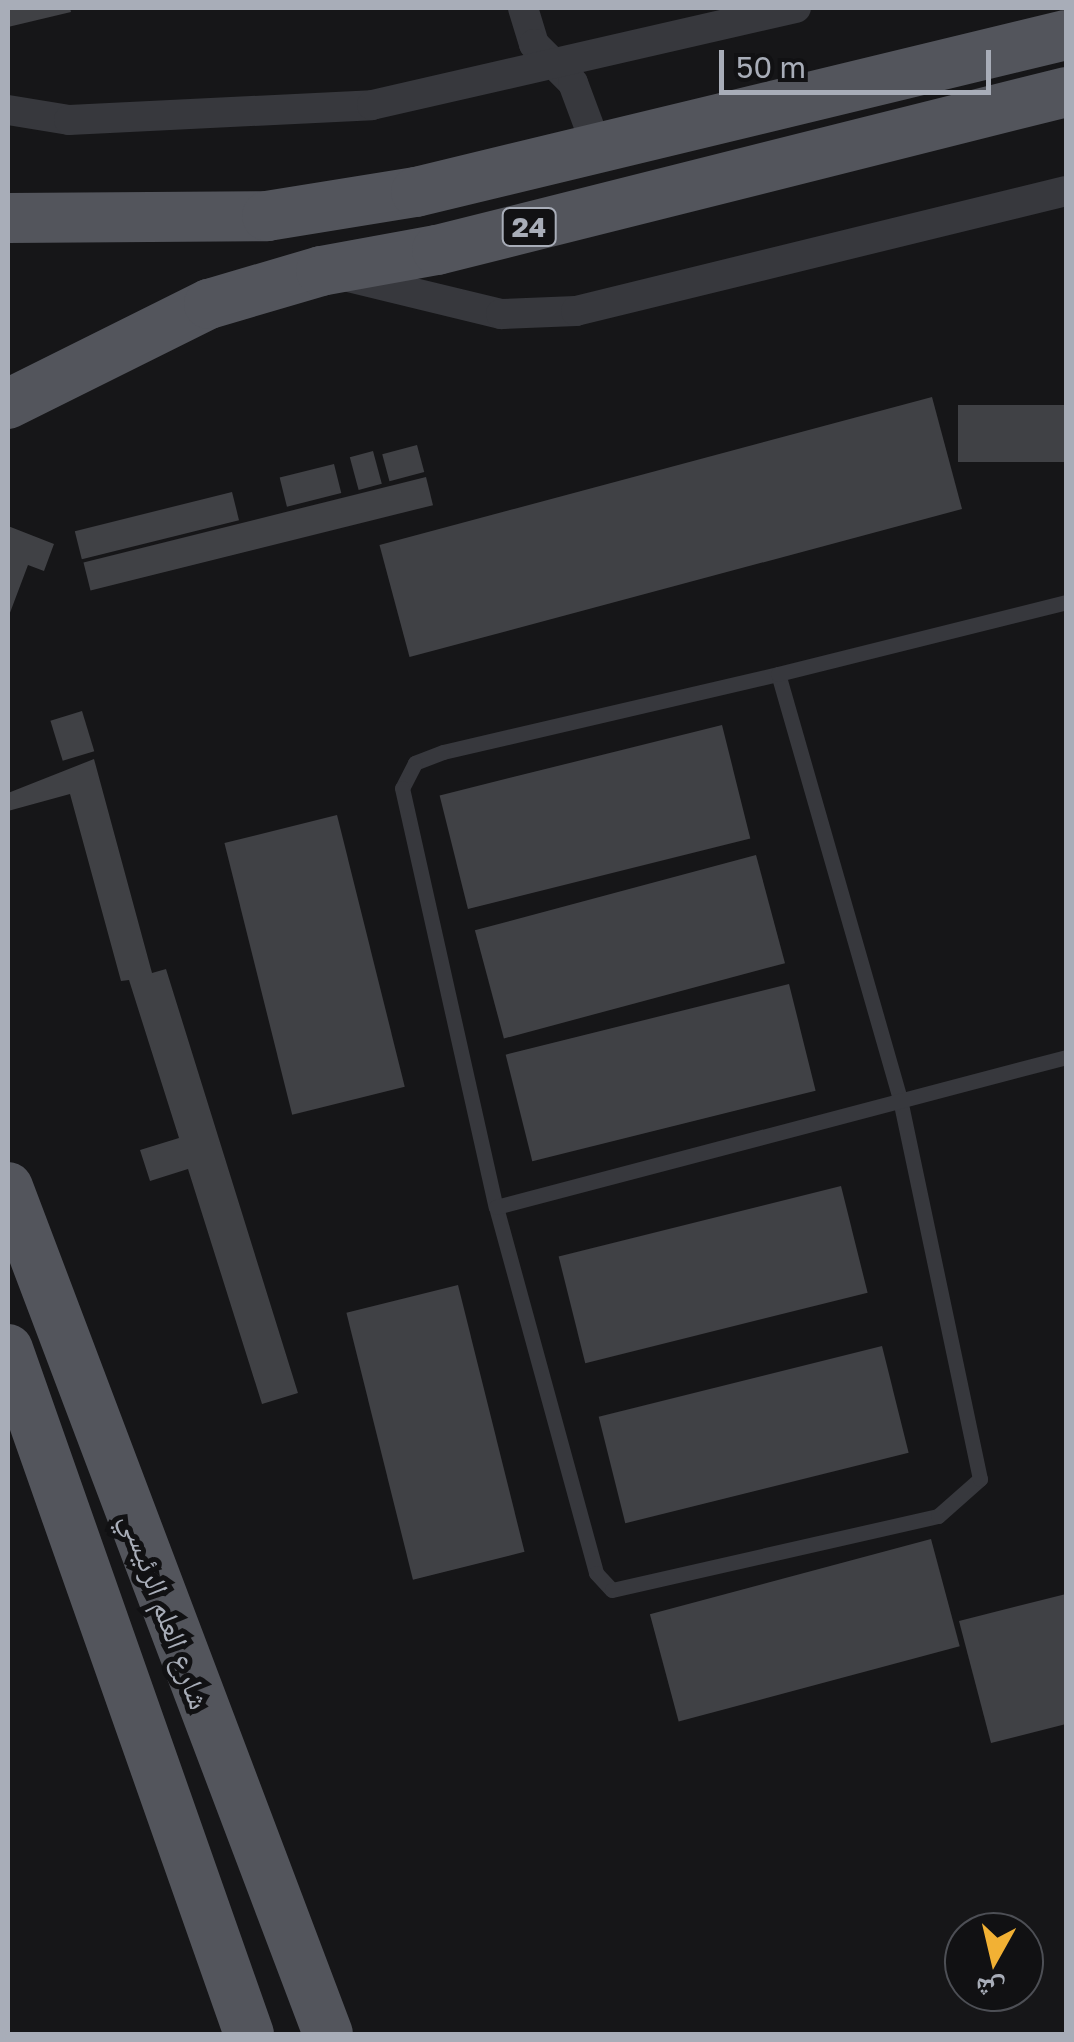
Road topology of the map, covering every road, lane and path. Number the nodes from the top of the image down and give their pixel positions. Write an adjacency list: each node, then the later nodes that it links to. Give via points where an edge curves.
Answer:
1 (522, 8): 4 (street, via 534,44)
2 (796, 8): 4 (street)
3 (1066, 35): 7 (main road, 24)
4 (561, 68): 6 (street, via 372,105 244,117 69,120); 7 (street)
5 (1066, 92): 10 (main road, 24, via 437,250)
6 (8, 110)
7 (600, 153): 9 (main road, 24, via 268,216)
8 (1066, 191): 10 (street, via 576,311 501,314)
9 (8, 218)
10 (322, 270): 11 (main road, 24, via 209,304)
11 (8, 404)
12 (1066, 602): 13 (lane)
13 (778, 674): 15 (lane); 17 (lane, via 415,763 401,814)
14 (1066, 1057): 15 (lane)
15 (900, 1099): 17 (lane); 17 (lane, via 979,1459 980,1479 938,1516 612,1590 596,1573)
16 (8, 1187): 20 (main road, شارع العلم الرئيسي)
17 (496, 1207)
18 (8, 1349): 19 (main road)
19 (248, 2034)
20 (328, 2034)

